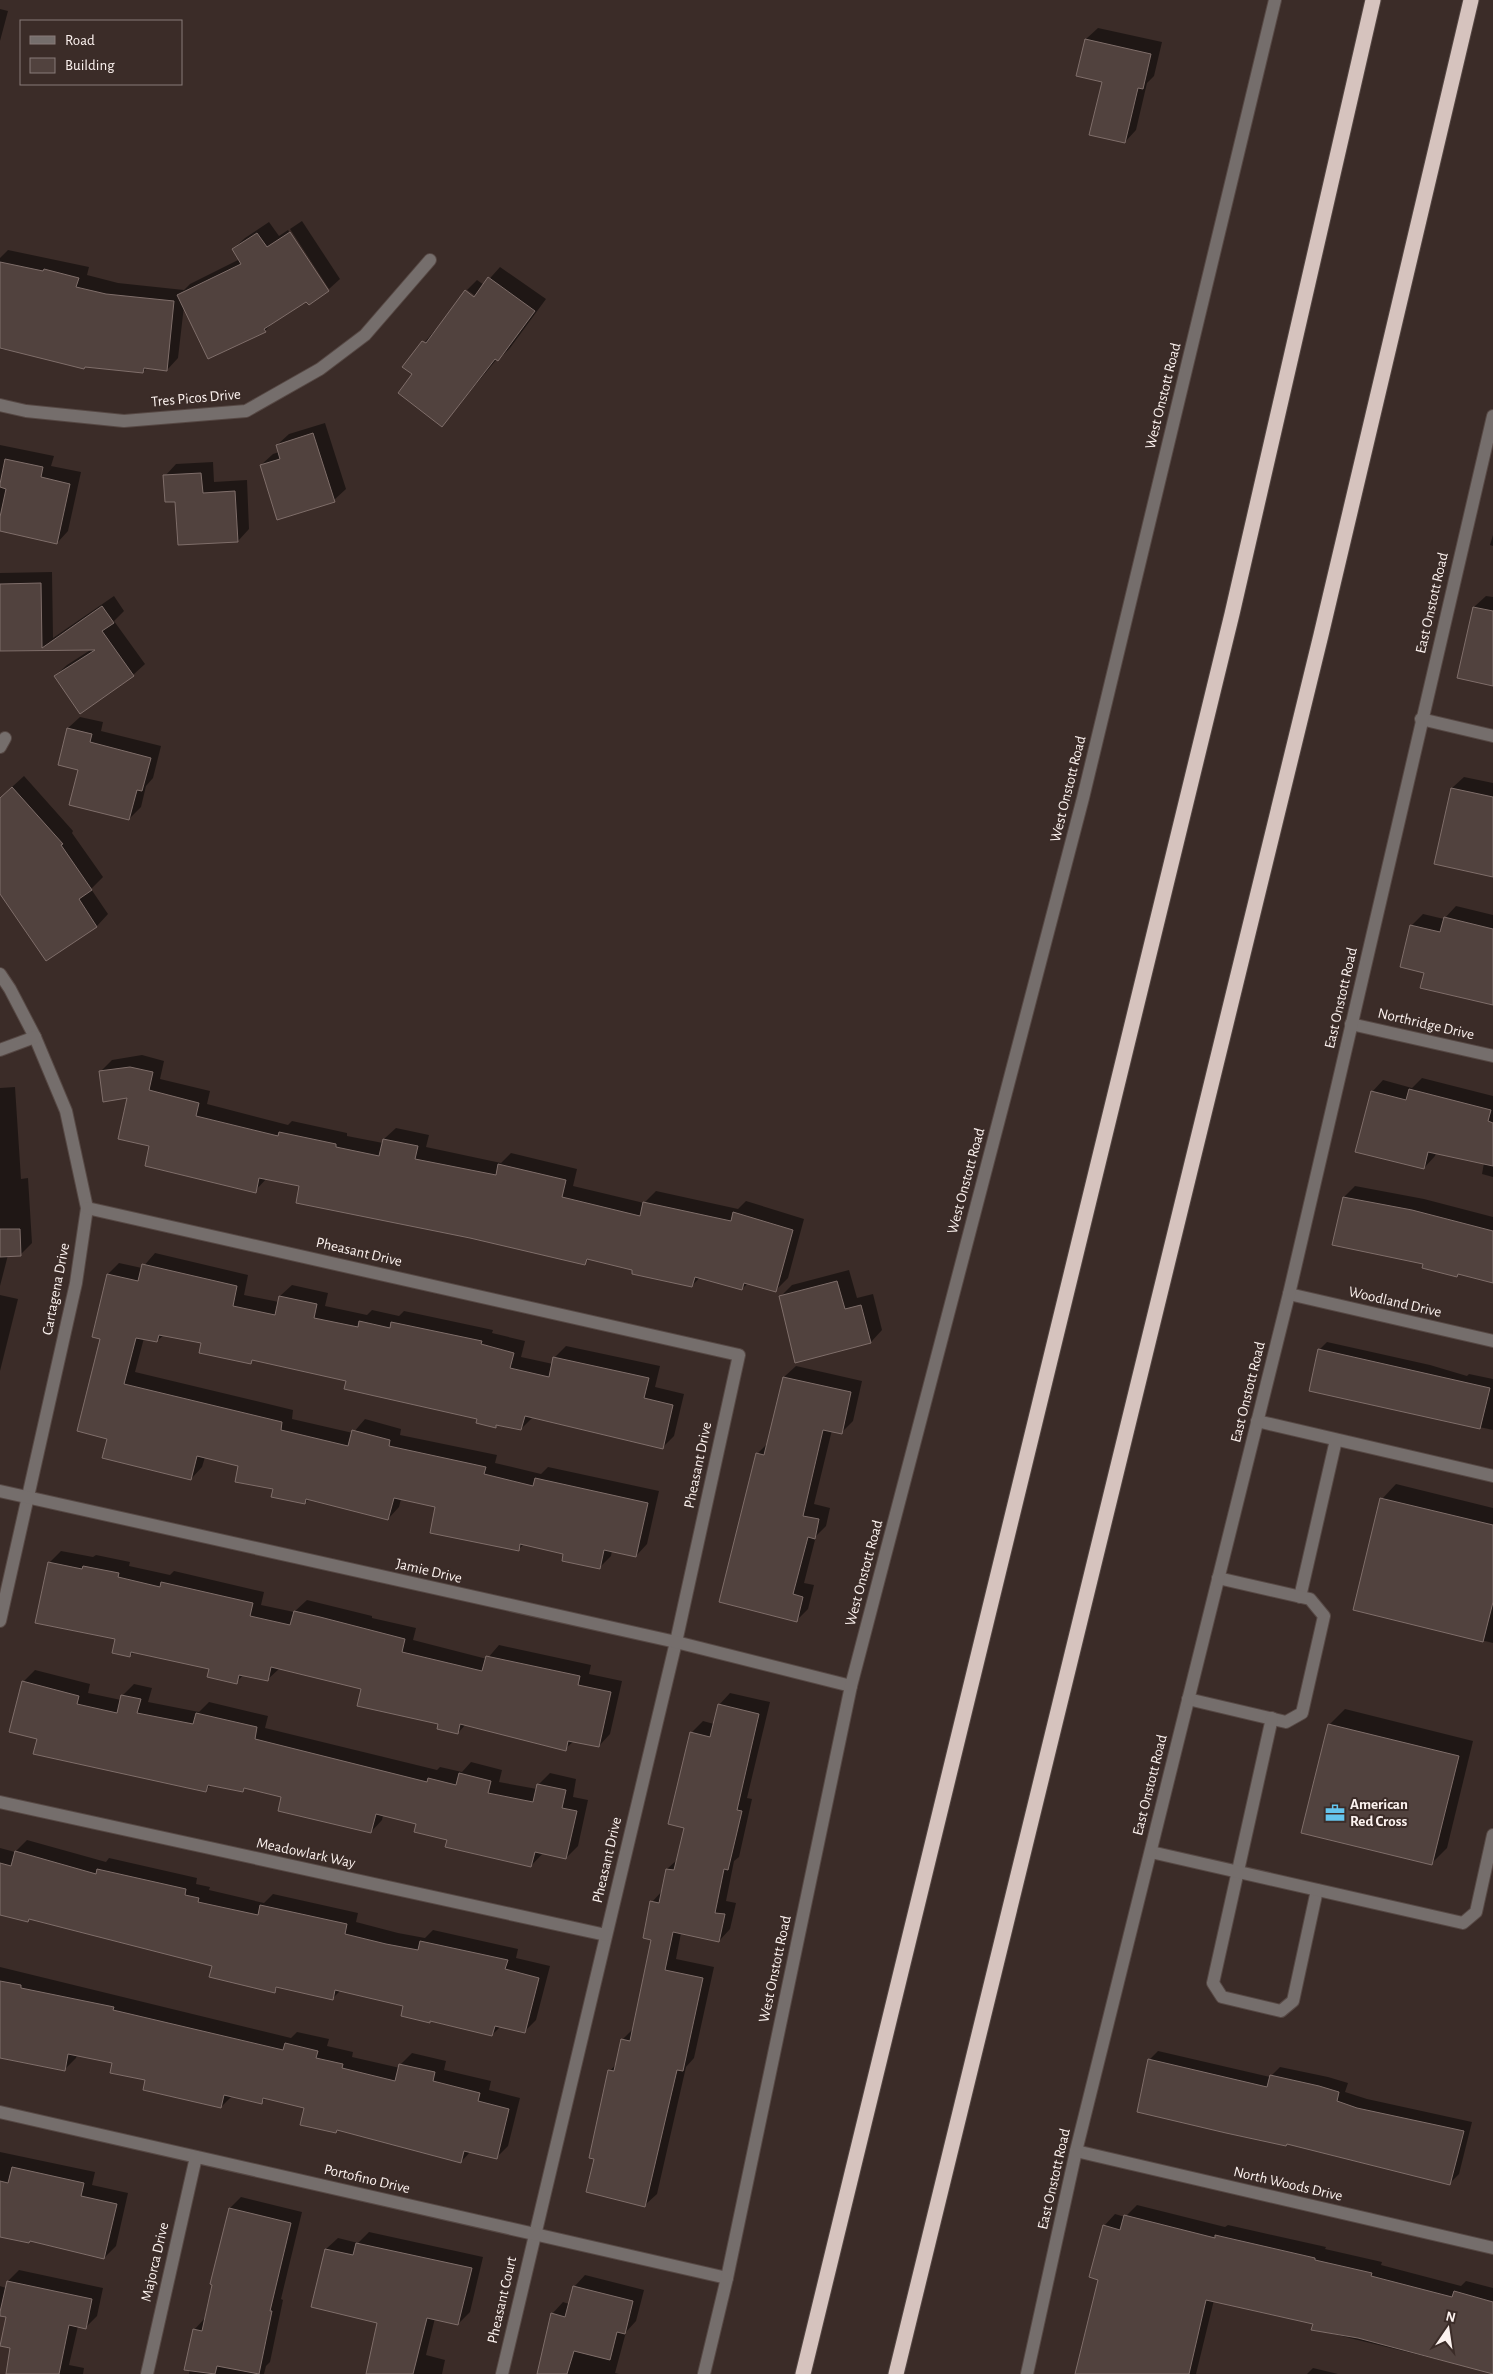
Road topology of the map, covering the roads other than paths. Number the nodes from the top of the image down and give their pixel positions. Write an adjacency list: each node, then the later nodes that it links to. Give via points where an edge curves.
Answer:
1 (1276, 0): 26 (street, West Onstott Road, via 1083,798)
2 (1373, 0): 44 (highway, via 1232,614)
3 (1471, 0): 45 (highway, via 1316,654)
4 (430, 260): 5 (street, Tres Picos Drive, via 365,335 320,369 246,411 124,421 26,411)
5 (0, 405)
6 (1493, 421): 7 (street, East Onstott Road)
7 (1421, 719): 8 (street); 10 (street, East Onstott Road)
8 (1493, 736)
9 (0, 974): 11 (street, Cartagena Drive)
10 (1352, 1024): 13 (street, Northridge Drive); 15 (street, East Onstott Road)
11 (35, 1037): 12 (street); 14 (street, Cartagena Drive, via 66,1111)
12 (0, 1050)
13 (1493, 1056)
14 (87, 1208): 21 (street, Cartagena Drive, via 76,1283); 25 (street, Pheasant Drive, via 739,1355)
15 (1289, 1294): 16 (street, Woodland Drive); 17 (street, East Onstott Road)
16 (1493, 1341)
17 (1257, 1422): 18 (street); 22 (street, East Onstott Road)
18 (1336, 1440): 19 (street); 23 (street)
19 (1493, 1476)
20 (0, 1491): 21 (street, Jamie Drive)
21 (28, 1498): 24 (street, Cartagena Drive); 25 (street, Jamie Drive)
22 (1218, 1578): 23 (street); 27 (street, East Onstott Road)
23 (1300, 1597): 28 (street, via 1310,1599 1324,1616 1305,1703 1302,1713 1286,1722)
24 (0, 1621)
25 (676, 1642): 26 (street, Jamie Drive); 34 (street, Pheasant Drive)
26 (851, 1686): 40 (street, West Onstott Road)
27 (1188, 1700): 28 (street); 31 (street, East Onstott Road)
28 (1272, 1718): 32 (street)
29 (0, 1802): 34 (street, Meadowlark Way)
30 (1493, 1835): 33 (street, via 1476,1912 1463,1923)
31 (1150, 1852): 32 (street); 36 (street, East Onstott Road)
32 (1238, 1872): 33 (street); 33 (street, via 1213,1983 1222,1997 1281,2011 1293,2001)
33 (1317, 1890)
34 (606, 1935): 38 (street, Pheasant Drive)
35 (0, 2112): 37 (street, Portofino Drive)
36 (1076, 2151): 39 (street, North Woods Drive); 46 (street, East Onstott Road)
37 (196, 2157): 38 (street, Portofino Drive); 41 (street, Majorca Drive)
38 (534, 2233): 40 (street, Portofino Drive); 42 (street, Pheasant Court)
39 (1493, 2248)
40 (727, 2278): 43 (street, West Onstott Road)
41 (147, 2374)
42 (502, 2374)
43 (704, 2374)
44 (803, 2374)
45 (896, 2374)
46 (1027, 2374)

